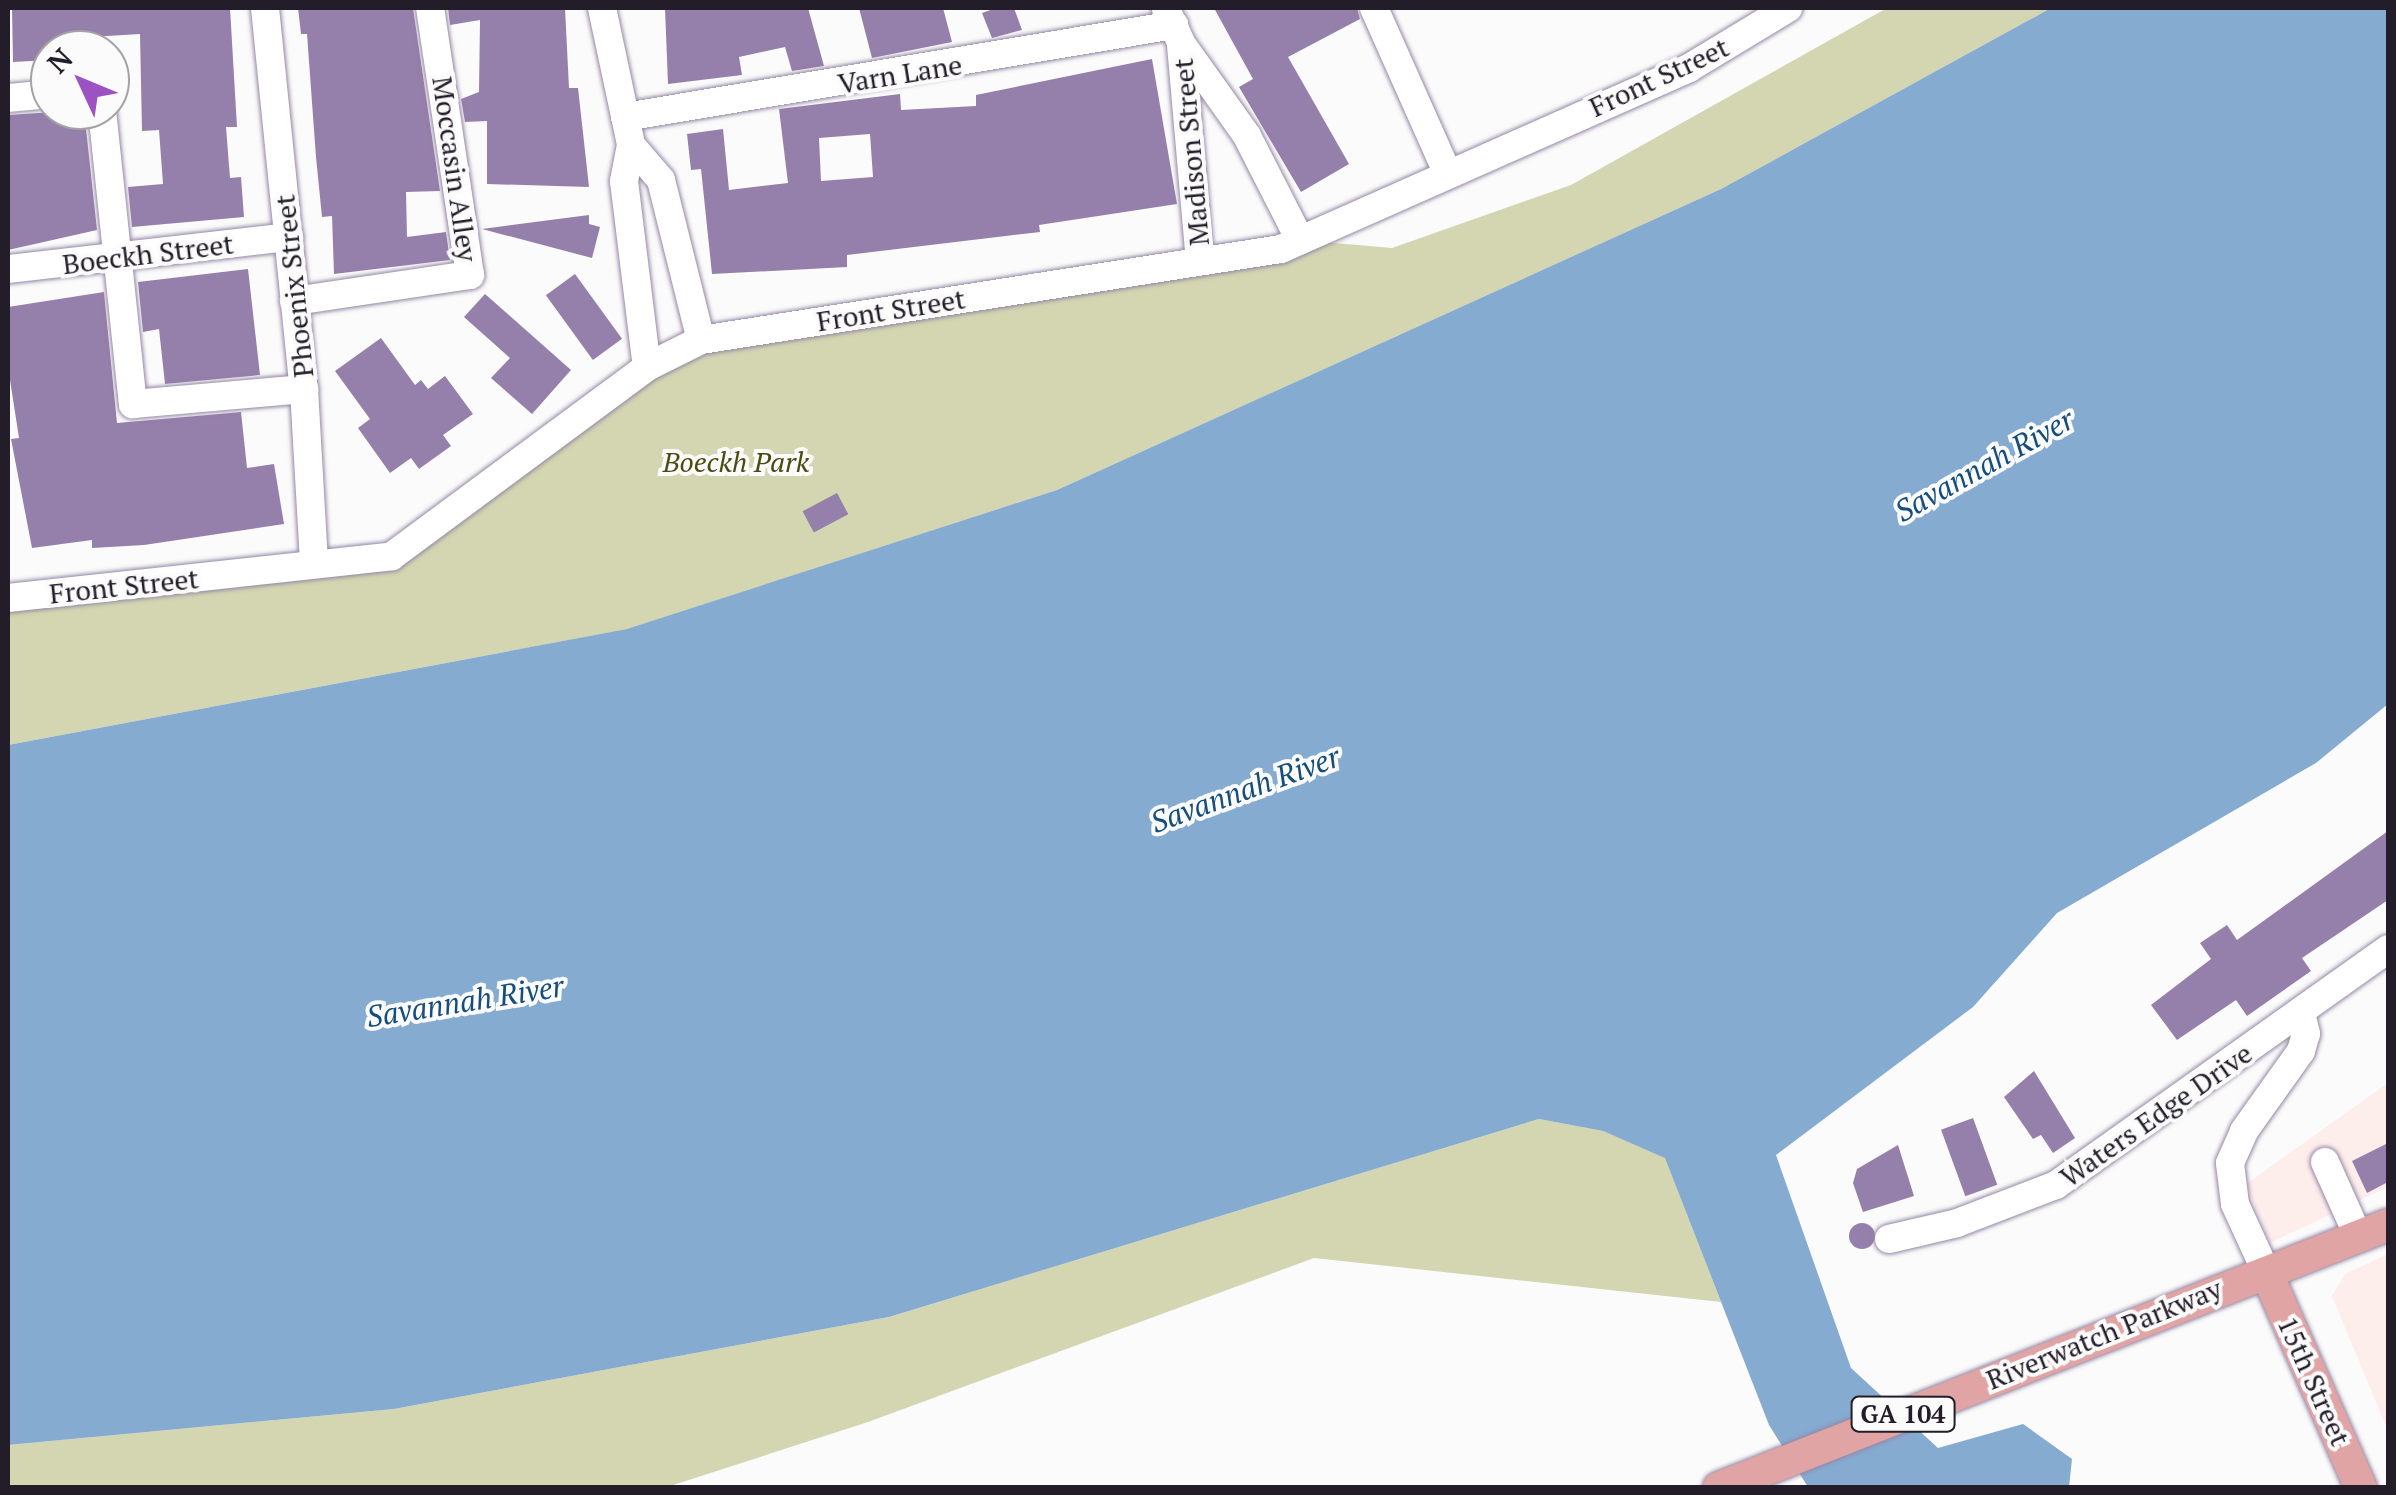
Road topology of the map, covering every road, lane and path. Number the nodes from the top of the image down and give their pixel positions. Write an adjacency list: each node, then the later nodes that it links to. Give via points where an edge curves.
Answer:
1 (265, 8): 11 (street, Phoenix Street)
2 (430, 8): 16 (street, Moccasin Alley, via 470,275)
3 (602, 8): 7 (street)
4 (1374, 8): 10 (street)
5 (1788, 8): 10 (street, Front Street, via 1689,68)
6 (1174, 25): 7 (street, Varn Lane); 12 (street, Madison Street, via 1247,136); 14 (street, Madison Street)
7 (625, 117): 9 (street)
8 (104, 130): 13 (street)
9 (631, 145): 17 (street, via 661,180); 18 (street, via 624,181)
10 (1447, 172): 12 (street, Front Street)
11 (288, 237): 13 (street, Boeckh Street); 16 (street, Phoenix Street)
12 (1300, 240): 14 (street, Front Street)
13 (115, 259): 15 (street, Boeckh Street); 19 (street, via 133,404)
14 (1200, 261): 17 (street, Front Street)
15 (8, 269)
16 (294, 301): 19 (street, Phoenix Street)
17 (701, 340): 18 (street, Front Street)
18 (646, 366): 20 (street, Front Street, via 392,556)
19 (304, 389): 20 (street, Phoenix Street)
20 (314, 564): 21 (street, Front Street)
21 (8, 598)
22 (2388, 949): 23 (street, Waters Edge Drive)
23 (2300, 1012): 26 (street, Waters Edge Drive, via 2056,1186); 27 (street, Waters Edge Drive, via 2306,1034 2301,1051 2244,1130 2230,1164 2235,1204)
24 (2324, 1162): 25 (street)
25 (2374, 1232): 27 (main road, GA 104)
26 (1889, 1240)
27 (2267, 1274): 28 (main road, Riverwatch Parkway / GA 104); 29 (main road, 15th Street)
28 (1719, 1488)
29 (2361, 1488)

